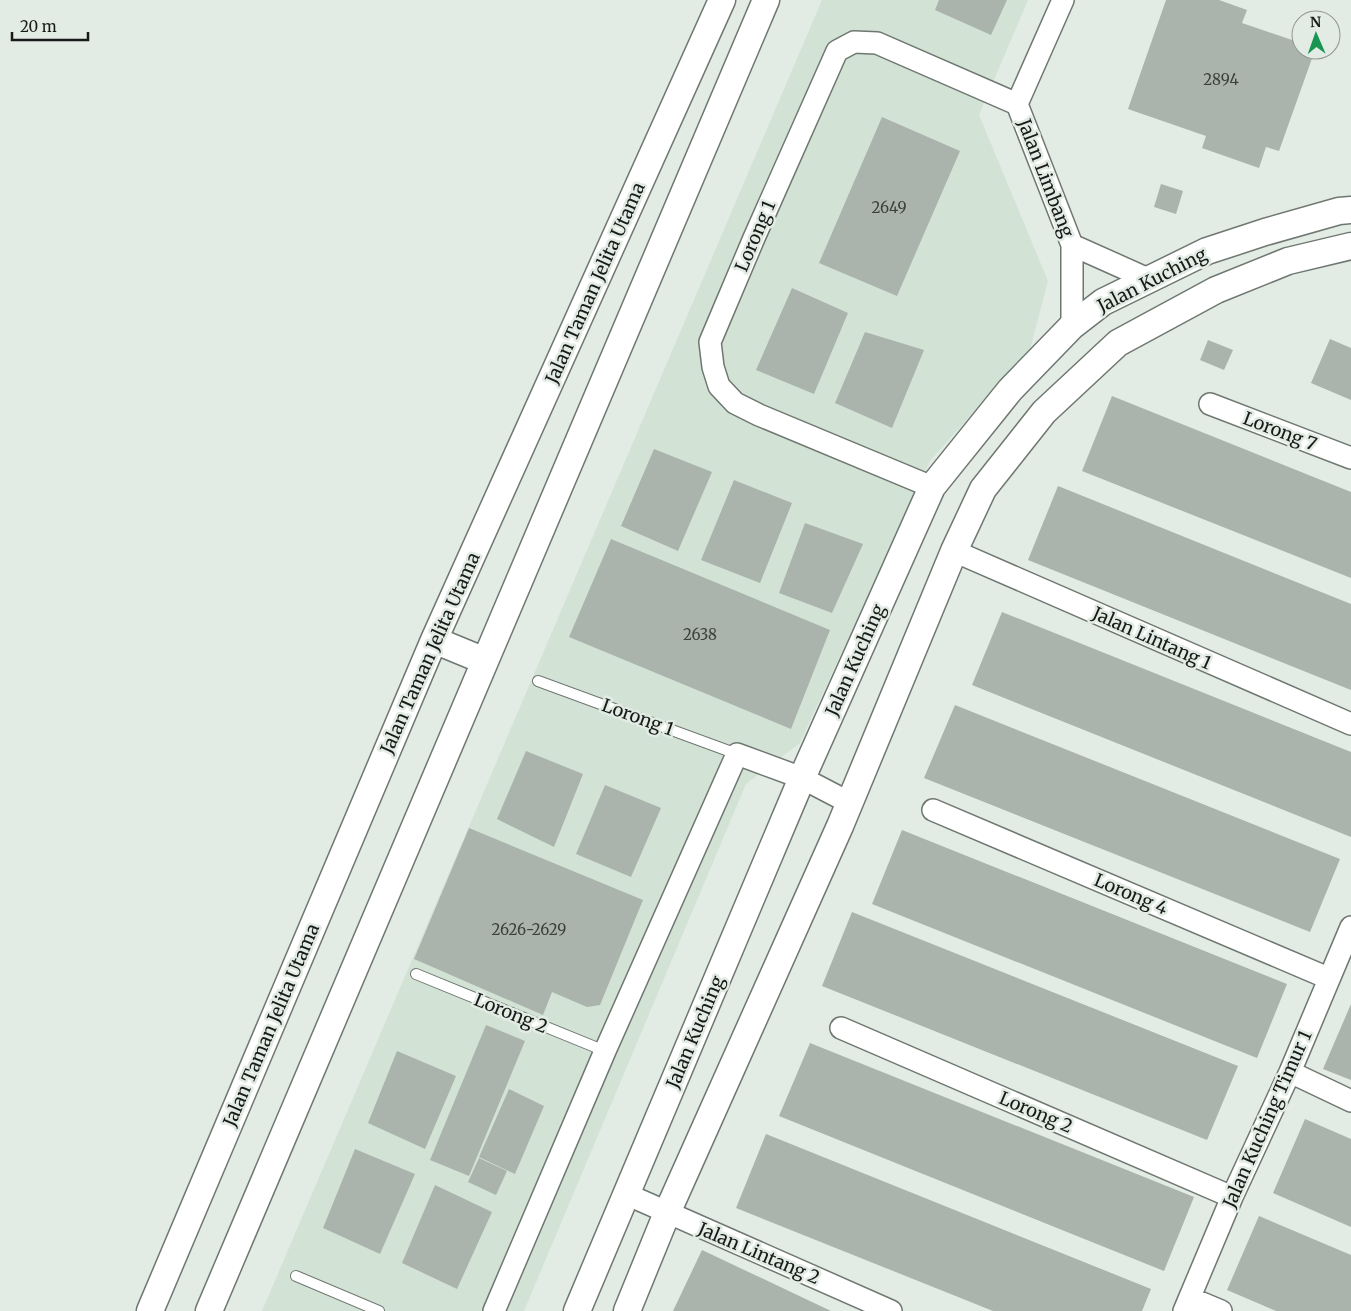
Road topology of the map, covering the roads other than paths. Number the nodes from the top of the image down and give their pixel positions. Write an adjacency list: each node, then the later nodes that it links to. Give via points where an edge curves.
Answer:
1 (722, 0): 14 (street, Jalan Taman Jelita Utama)
2 (766, 0): 15 (street)
3 (1063, 0): 4 (street, Jalan Limbang)
4 (1017, 104): 6 (street, Jalan Limbang); 12 (street, Lorong 1, via 878,43 854,42 837,51 710,342 712,368 719,386 735,403)
5 (1351, 210): 8 (street, Jalan Kuching, via 1207,251)
6 (1072, 245): 8 (street, Jalan Limbang); 9 (street, Jalan Limbang)
7 (1351, 246): 13 (street, via 1288,261 1216,290 1118,343 1044,412 983,489)
8 (1148, 279): 9 (street, Jalan Kuching, via 1103,302)
9 (1072, 326): 12 (street, Jalan Kuching, via 1010,390)
10 (1210, 404): 11 (street, Lorong 7)
11 (1351, 458)
12 (932, 487): 19 (street, Jalan Kuching)
13 (954, 551): 17 (street, Jalan Lintang 1); 20 (street)
14 (434, 640): 15 (street); 34 (street, Jalan Taman Jelita Utama)
15 (485, 661): 35 (street)
16 (538, 681): 18 (lane, Lorong 1)
17 (1351, 724)
18 (737, 754): 19 (street); 26 (street)
19 (802, 778): 20 (street); 29 (street, Jalan Kuching)
20 (850, 803): 31 (street)
21 (933, 810): 24 (street, Lorong 4)
22 (1351, 926): 24 (street, Jalan Kuching Timur 1)
23 (416, 974): 26 (lane, Lorong 2)
24 (1328, 978): 27 (street, Jalan Kuching Timur 1)
25 (841, 1028): 30 (street, Lorong 2)
26 (605, 1051): 37 (street)
27 (1290, 1072): 28 (street); 30 (street, Jalan Kuching Timur 1)
28 (1351, 1101)
29 (626, 1194): 31 (street, Jalan Lintang 2); 38 (street, Jalan Kuching)
30 (1232, 1197): 33 (street, Jalan Kuching Timur 1)
31 (666, 1213): 39 (street); 40 (street, Jalan Lintang 2)
32 (296, 1276): 36 (lane)
33 (1187, 1304): 41 (street)
34 (150, 1311)
35 (209, 1311)
36 (379, 1311)
37 (494, 1311)
38 (578, 1311)
39 (627, 1311)
40 (891, 1311)
41 (1220, 1311)

